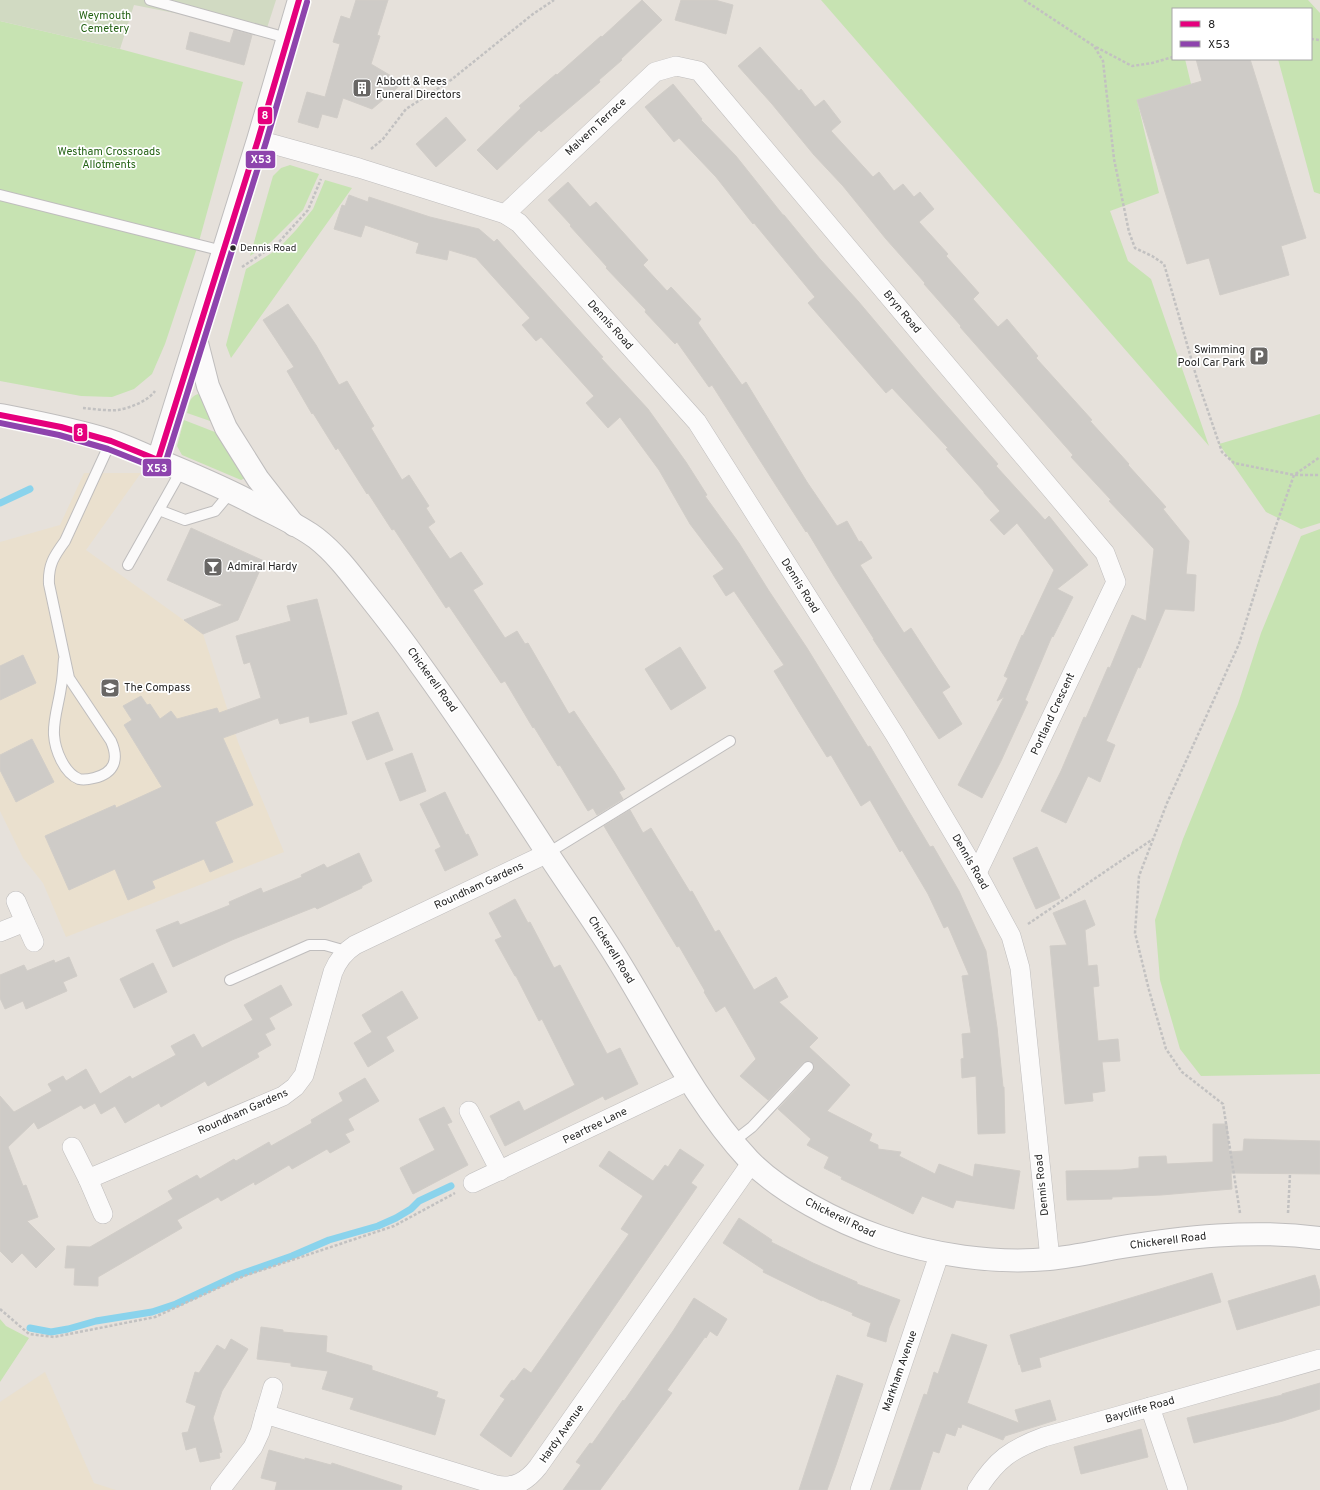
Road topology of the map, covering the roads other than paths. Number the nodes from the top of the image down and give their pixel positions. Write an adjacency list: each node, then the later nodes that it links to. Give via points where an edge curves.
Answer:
1 (150, 0): 3 (lane)
2 (299, 0): 3 (main road)
3 (287, 38): 5 (main road)
4 (699, 71): 7 (street, Malvern Terrace, via 676,66 655,72); 17 (street, Bryn Road)
5 (258, 140): 7 (street, Dennis Road, via 352,166); 8 (main road)
6 (0, 195): 8 (lane)
7 (505, 214): 22 (street, Dennis Road, via 519,223 696,422 895,735)
8 (223, 251): 9 (main road)
9 (196, 339): 12 (main road); 16 (main road, via 208,386 226,428 258,479)
10 (0, 415): 11 (main road, Chickerell Road, via 61,427)
11 (111, 441): 12 (main road, Chickerell Road); 19 (lane, via 48,572 48,584)
12 (158, 460): 13 (main road, Chickerell Road)
13 (182, 469): 14 (main road, Chickerell Road); 15 (lane)
14 (231, 492): 15 (lane, via 215,511 185,520); 16 (main road, Chickerell Road)
15 (160, 510): 18 (lane)
16 (294, 525): 21 (main road, Chickerell Road, via 332,553 393,626 460,719)
17 (1105, 553): 22 (street, Portland Crescent, via 1116,582)
18 (128, 565)
19 (64, 659): 19 (lane, via 69,678 111,741 114,750 114,761 110,771 101,777 79,779 64,766 57,750 55,722)
20 (730, 740): 21 (lane)
21 (548, 854): 27 (street, Roundham Gardens); 30 (main road, Chickerell Road, via 616,957)
22 (977, 873): 41 (street, Dennis Road, via 1011,936 1020,968)
23 (16, 901): 24 (street)
24 (25, 922): 25 (street); 26 (street)
25 (0, 932)
26 (34, 942)
27 (346, 951): 28 (lane, via 325,945 309,945); 36 (street, Roundham Gardens, via 333,972 304,1075 290,1092)
28 (230, 980)
29 (808, 1067): 32 (lane, via 752,1127)
30 (690, 1080): 32 (main road, Chickerell Road, via 718,1124); 35 (street, Peartree Lane)
31 (469, 1112): 35 (street)
32 (734, 1141): 34 (main road, Chickerell Road)
33 (72, 1147): 36 (street)
34 (752, 1162): 40 (main road, Chickerell Road, via 800,1199 854,1227 899,1243); 45 (street, Hardy Avenue, via 538,1467 525,1481 510,1486 496,1485)
35 (500, 1171): 37 (street, Peartree Lane)
36 (88, 1179): 38 (street)
37 (473, 1183)
38 (103, 1214)
39 (1320, 1238): 41 (main road, Chickerell Road, via 1243,1235 1178,1239)
40 (940, 1252): 41 (main road, Chickerell Road, via 1013,1261); 47 (street, Markham Avenue)
41 (1050, 1259)
42 (1320, 1359): 44 (street, Baycliffe Road)
43 (273, 1388): 45 (street)
44 (1150, 1407): 48 (street, Baycliffe Road, via 1023,1445 998,1461); 49 (street)
45 (265, 1414): 46 (street, via 253,1447)
46 (220, 1490)
47 (860, 1490)
48 (977, 1490)
49 (1178, 1490)

